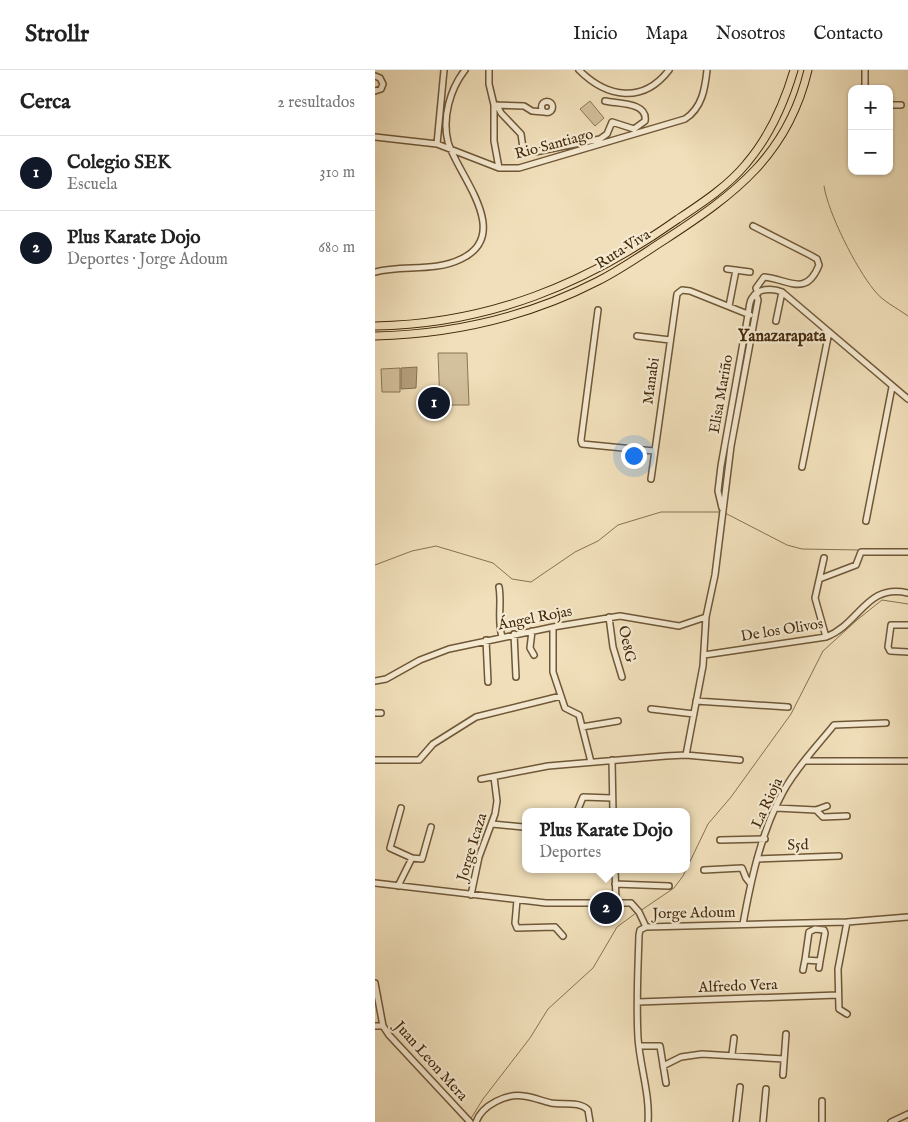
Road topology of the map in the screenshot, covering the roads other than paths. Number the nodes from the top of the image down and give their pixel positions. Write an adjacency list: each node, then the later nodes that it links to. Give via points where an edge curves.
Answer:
1 (444, 70): 19 (street)
2 (465, 70): 20 (street, via 454,88 449,108 446,128)
3 (489, 70): 14 (street, via 490,90)
4 (579, 70): 5 (street, via 602,88 621,94 657,84)
5 (669, 70)
6 (707, 70): 21 (street, Rio Santiago, via 702,98 685,119 519,168)
7 (794, 70): 34 (highway, Ruta Viva, via 782,108 745,165 728,182 662,231 594,270 525,301 448,320)
8 (809, 70): 36 (highway, Ruta Viva, via 798,102 757,171 723,200 629,262 567,295 492,322 429,333)
9 (865, 70): 11 (street)
10 (375, 76): 12 (street, via 383,84)
11 (865, 85)
12 (375, 91)
13 (605, 101): 14 (street, via 639,108 645,114 645,121 634,129 613,122 607,134 600,139 535,152 523,148 521,134)
14 (496, 105): 17 (street); 21 (street, via 494,141)
15 (893, 105): 16 (street)
16 (901, 105)
17 (543, 110)
18 (375, 137): 19 (street, Rio Santiago)
19 (437, 144): 20 (street, Rio Santiago)
20 (451, 149): 21 (street, Rio Santiago); 25 (street, via 481,212 478,244 469,255 453,262)
21 (499, 168)
22 (753, 226): 28 (street, via 817,259 819,265 811,280 803,284 764,277 756,288)
23 (727, 269): 24 (street)
24 (736, 270): 26 (street); 29 (street)
25 (375, 272)
26 (750, 272)
27 (782, 292): 28 (street, via 771,289); 33 (street); 35 (street)
28 (757, 293): 31 (street, Elisa Mariño, via 752,298); 32 (street, Elisa Mariño)
29 (729, 306): 31 (street); 38 (street, Manabi, via 682,290 676,296)
30 (598, 310): 41 (street, via 582,444)
31 (748, 315): 32 (street); 42 (street, Elisa Mariño)
32 (755, 318): 43 (street, Elisa Mariño)
33 (776, 321)
34 (375, 326)
35 (829, 332): 39 (street); 44 (street)
36 (375, 336)
37 (637, 336): 38 (street)
38 (670, 340): 41 (street, Manabi)
39 (892, 386): 40 (street); 47 (street)
40 (908, 399)
41 (654, 452): 45 (street, Manabi)
42 (722, 460): 43 (street); 46 (street, Elisa Mariño, via 718,491)
43 (729, 460): 46 (street, Elisa Mariño)
44 (803, 467)
45 (651, 479)
46 (723, 509): 54 (street, Elisa Mariño)
47 (866, 521)
48 (908, 552): 50 (street, via 861,552 855,566)
49 (824, 558): 60 (street, via 815,598)
50 (822, 578)
51 (499, 587): 59 (street)
52 (908, 593): 60 (street, De los Olivos, via 896,590 882,592)
53 (609, 616): 54 (street, Ángel Rojas, via 629,616 675,626); 56 (street, Ángel Rojas); 66 (street, Oe8G, via 613,647)
54 (706, 617): 64 (street, Elisa Mariño)
55 (908, 625): 62 (street, via 891,625 888,647 889,651)
56 (553, 627): 57 (street, Ángel Rojas); 69 (street, via 553,672)
57 (532, 631): 58 (street, Ángel Rojas); 63 (street, via 530,648)
58 (514, 634): 59 (street, Ángel Rojas); 65 (street)
59 (502, 636): 61 (street, Ángel Rojas)
60 (827, 637): 64 (street, De los Olivos)
61 (486, 640): 67 (street, Ángel Rojas, via 438,653 386,679); 68 (street)
62 (908, 652)
63 (534, 655)
64 (704, 655): 70 (street, Elisa Mariño)
65 (516, 677)
66 (622, 677)
67 (375, 681)
68 (488, 682)
69 (561, 696): 76 (street, via 567,710 579,715); 78 (street, via 476,717 433,744 419,760)
70 (696, 702): 71 (street); 73 (street, Elisa Mariño)
71 (788, 707)
72 (651, 709): 73 (street)
73 (693, 714): 77 (street, Elisa Mariño)
74 (618, 721): 76 (street)
75 (886, 723): 81 (street, La Rioja, via 837,724)
76 (582, 727): 83 (street)
77 (685, 755): 79 (street); 80 (street)
78 (375, 760)
79 (612, 760): 83 (street); 86 (street)
80 (740, 760)
81 (806, 761): 82 (street); 91 (street, La Rioja, via 783,792)
82 (908, 761)
83 (591, 762): 84 (street, via 540,767)
84 (494, 777): 85 (street); 94 (street, Jorge Icaza, via 497,802)
85 (481, 779)
86 (612, 798): 89 (street, via 583,797); 90 (street)
87 (827, 806): 92 (street)
88 (401, 808): 100 (street, via 390,848)
89 (579, 808)
90 (613, 808)
91 (776, 808): 92 (street); 97 (street, La Rioja)
92 (816, 810): 93 (street, via 823,817)
93 (847, 816)
94 (492, 824): 96 (street); 109 (street, Jorge Icaza, via 476,866)
95 (431, 827): 100 (street, via 421,859)
96 (522, 827)
97 (765, 839): 98 (street); 101 (street, La Rioja)
98 (720, 840)
99 (839, 856): 101 (street, S5d)
100 (412, 858): 107 (street)
101 (757, 859): 105 (street, La Rioja)
102 (704, 870): 105 (street, via 742,868)
103 (615, 873): 106 (street)
104 (375, 883): 107 (street, Jorge Adoum)
105 (750, 883): 115 (street, La Rioja)
106 (615, 884): 108 (street); 111 (street)
107 (398, 886): 109 (street, Jorge Adoum)
108 (669, 886)
109 (471, 895): 110 (street, Jorge Adoum)
110 (517, 900): 111 (street, Jorge Adoum); 118 (street, via 517,928 552,926)
111 (616, 902): 116 (street, Jorge Adoum, via 631,903)
112 (908, 917): 114 (street, Jorge Adoum)
113 (816, 922): 114 (street, Jorge Adoum); 115 (street, Jorge Adoum); 117 (street)
114 (847, 922): 125 (street, via 838,969)
115 (743, 924): 116 (street, Jorge Adoum)
116 (645, 926): 126 (street, via 639,935)
117 (815, 929): 119 (street, via 809,932); 120 (street, via 825,932)
118 (563, 936)
119 (805, 960): 120 (street); 122 (street)
120 (820, 961): 121 (street)
121 (819, 968)
122 (803, 970)
123 (375, 983): 124 (street, Juan Leon Mera)
124 (376, 990): 129 (street, Juan Leon Mera)
125 (838, 995): 126 (street, Alfredo Vera); 127 (street, via 840,1011)
126 (638, 1002): 132 (street)
127 (847, 1014)
128 (375, 1026): 129 (street)
129 (383, 1026): 142 (street, Juan Leon Mera)
130 (786, 1034): 134 (street)
131 (733, 1038): 133 (street)
132 (639, 1046): 135 (street, via 659,1045); 145 (street, via 648,1099)
133 (732, 1054): 134 (street); 135 (street, via 702,1054)
134 (784, 1059): 136 (street)
135 (663, 1066): 137 (street)
136 (783, 1075)
137 (666, 1082)
138 (740, 1087): 146 (street)
139 (766, 1089): 147 (street)
140 (822, 1101): 148 (street)
141 (908, 1114): 149 (street)
142 (470, 1122)
143 (476, 1122): 144 (street, via 489,1105 523,1095 551,1103 582,1105 588,1110)
144 (590, 1122)
145 (648, 1122)
146 (736, 1122)
147 (763, 1122)
148 (822, 1122)
149 (891, 1122)

